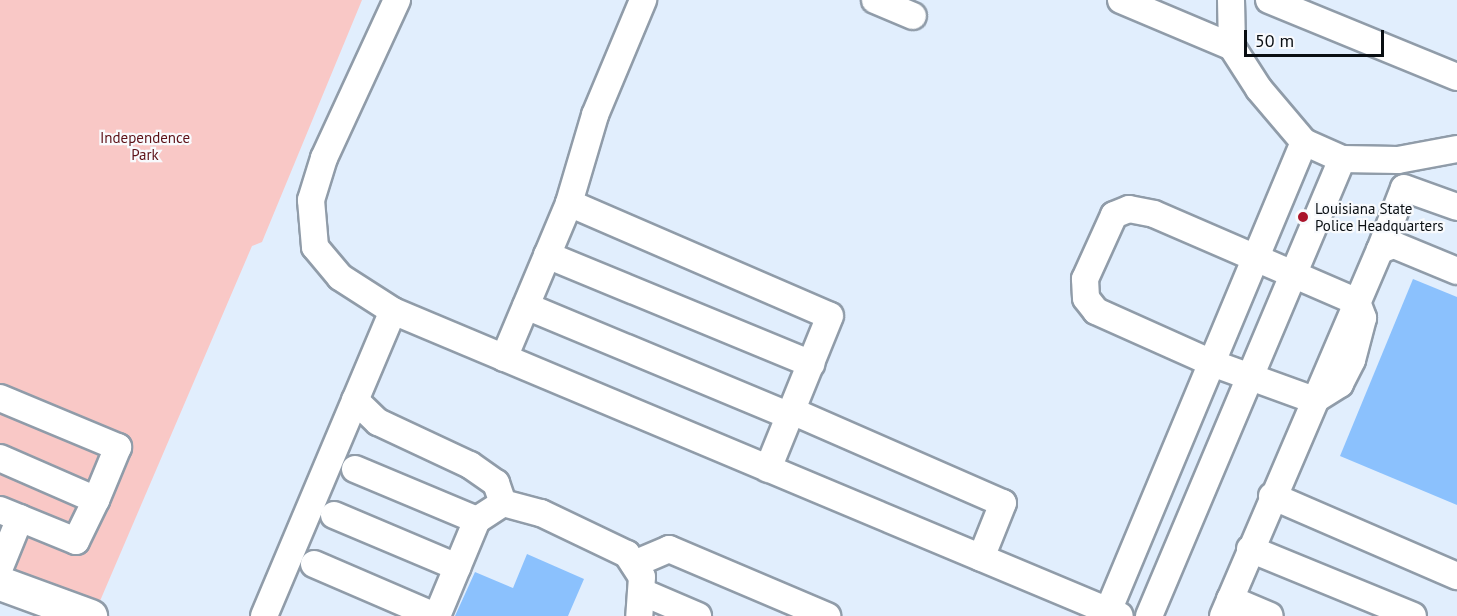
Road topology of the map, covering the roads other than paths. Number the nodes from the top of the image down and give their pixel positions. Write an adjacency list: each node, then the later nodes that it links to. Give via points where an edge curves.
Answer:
1 (398, 0): 22 (street, via 324,158 311,200 315,247 340,277)
2 (643, 0): 13 (street, via 595,115)
3 (875, 0): 7 (street)
4 (1121, 0): 8 (street)
5 (1231, 0): 8 (street)
6 (1269, 0): 9 (street)
7 (913, 16)
8 (1232, 47): 10 (street, via 1259,89)
9 (1457, 77)
10 (1304, 142): 12 (street); 17 (street)
11 (1457, 149): 12 (street, via 1398,160)
12 (1342, 159): 19 (street)
13 (569, 203): 16 (street); 25 (street, via 830,316)
14 (1457, 207): 15 (street, via 1404,188)
15 (1380, 250): 18 (street, via 1394,244); 20 (street)
16 (547, 255): 21 (street); 25 (street)
17 (1255, 258): 19 (street); 24 (street); 24 (street, via 1154,214 1129,209 1114,215 1085,279 1086,298 1096,311)
18 (1457, 271)
19 (1294, 273): 20 (street); 26 (street)
20 (1357, 302): 29 (street)
21 (526, 306): 23 (street); 30 (street)
22 (393, 311): 23 (street); 28 (street)
23 (504, 358): 33 (street)
24 (1212, 363): 26 (street); 50 (street)
25 (811, 364): 30 (street)
26 (1250, 377): 29 (street); 56 (street)
27 (0, 398): 35 (street, via 118,447)
28 (355, 400): 36 (street, via 378,422 470,465 496,483); 52 (street)
29 (1314, 400): 34 (street)
30 (791, 413): 33 (street); 41 (street, via 1004,503)
31 (0, 458): 35 (street)
32 (355, 469): 39 (street)
33 (768, 469): 41 (street)
34 (1272, 496): 40 (street); 46 (street)
35 (96, 500): 37 (street, via 76,541)
36 (503, 503): 39 (street); 43 (street, via 541,513 627,554)
37 (10, 514): 44 (street)
38 (334, 515): 45 (street)
39 (477, 520): 45 (street)
40 (1250, 549): 49 (street); 58 (street)
41 (981, 558): 50 (street)
42 (314, 564): 53 (street)
43 (634, 564): 48 (street, via 642,577); 55 (street, via 669,549)
44 (0, 567)
45 (457, 567): 53 (street)
46 (1457, 576)
47 (0, 583): 51 (main road)
48 (640, 604): 54 (street)
49 (1226, 607): 57 (street)
50 (1111, 614)
51 (90, 616)
52 (264, 616)
53 (436, 616)
54 (698, 616)
55 (827, 616)
56 (1149, 616)
57 (1270, 616)
58 (1413, 616)

